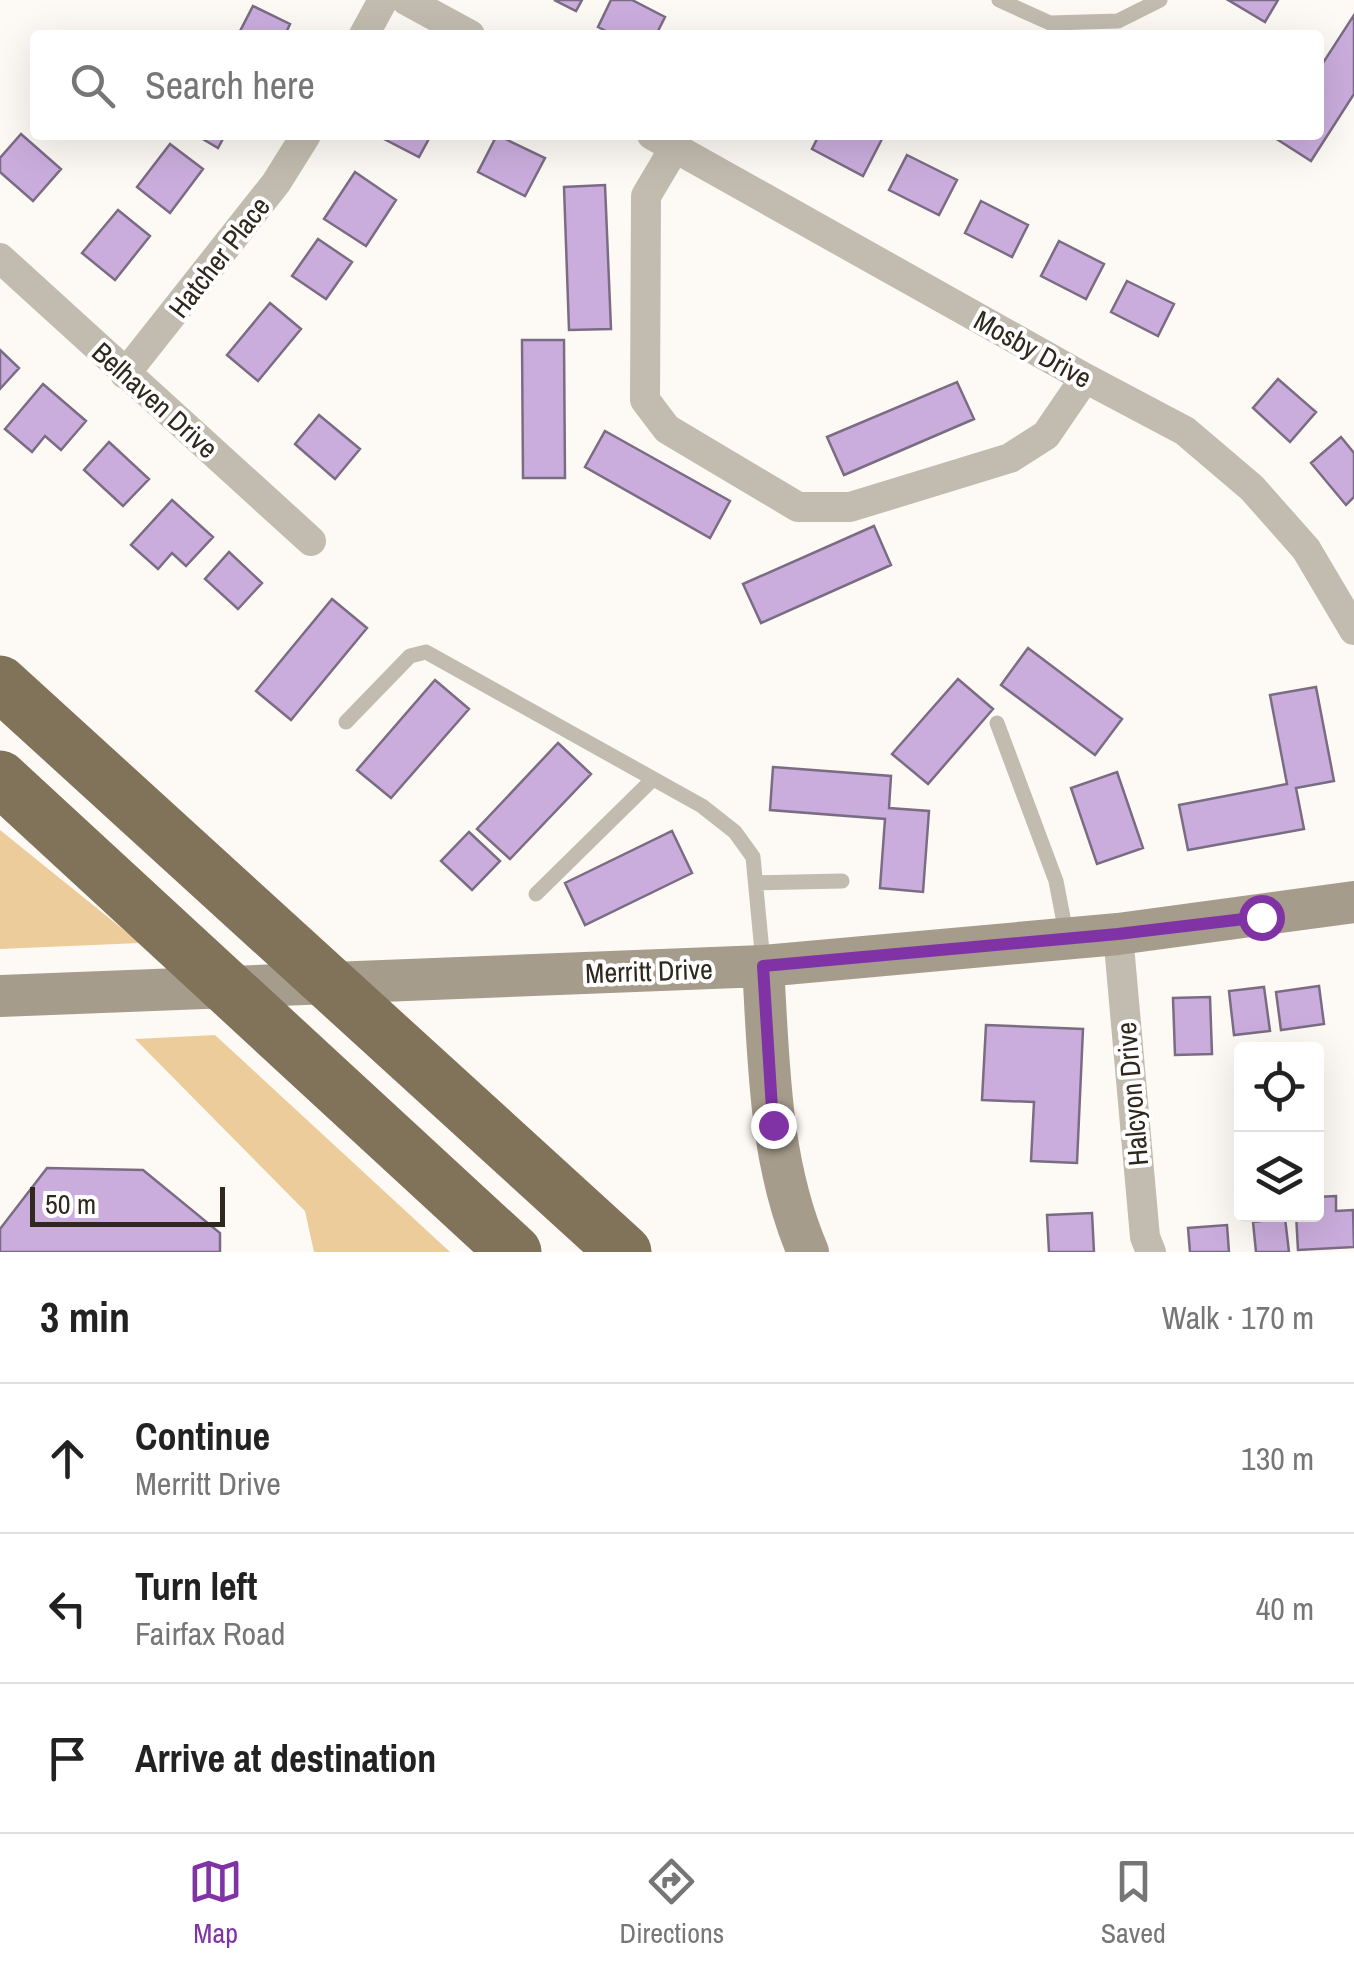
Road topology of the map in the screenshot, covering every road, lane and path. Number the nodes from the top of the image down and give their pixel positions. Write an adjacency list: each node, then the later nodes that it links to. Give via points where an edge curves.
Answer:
1 (383, 0): 5 (street)
2 (406, 0): 6 (street)
3 (999, 0): 4 (lane, via 1050,23 1118,21)
4 (1160, 0)
5 (367, 30)
6 (461, 30)
7 (303, 140): 10 (street, Hatcher Place, via 254,213)
8 (664, 141): 11 (street, Mosby Drive); 11 (street, via 646,196 644,400 667,429 798,507 850,507 1010,458 1046,435)
9 (0, 258): 10 (street, Belhaven Drive)
10 (125, 374): 12 (street, Belhaven Drive)
11 (1085, 378): 13 (street, Mosby Drive, via 1185,430 1252,488 1306,549)
12 (311, 540)
13 (1354, 630)
14 (0, 683): 28 (highway)
15 (346, 722): 18 (lane, via 410,656 426,652)
16 (996, 723): 24 (lane, via 1056,880)
17 (0, 778): 27 (highway)
18 (653, 778): 20 (lane, via 735,832 753,857); 21 (lane)
19 (842, 881): 20 (lane)
20 (756, 883): 25 (lane)
21 (536, 894)
22 (1354, 902): 23 (main road, Merritt Drive)
23 (1118, 934): 24 (main road, Merritt Drive); 30 (street, Halcyon Drive, via 1144,1237)
24 (1067, 938): 25 (main road, Merritt Drive)
25 (763, 966): 26 (main road, Merritt Drive); 29 (main road, via 773,1125 790,1208)
26 (0, 996)
27 (514, 1252)
28 (624, 1252)
29 (808, 1252)
30 (1151, 1252)

